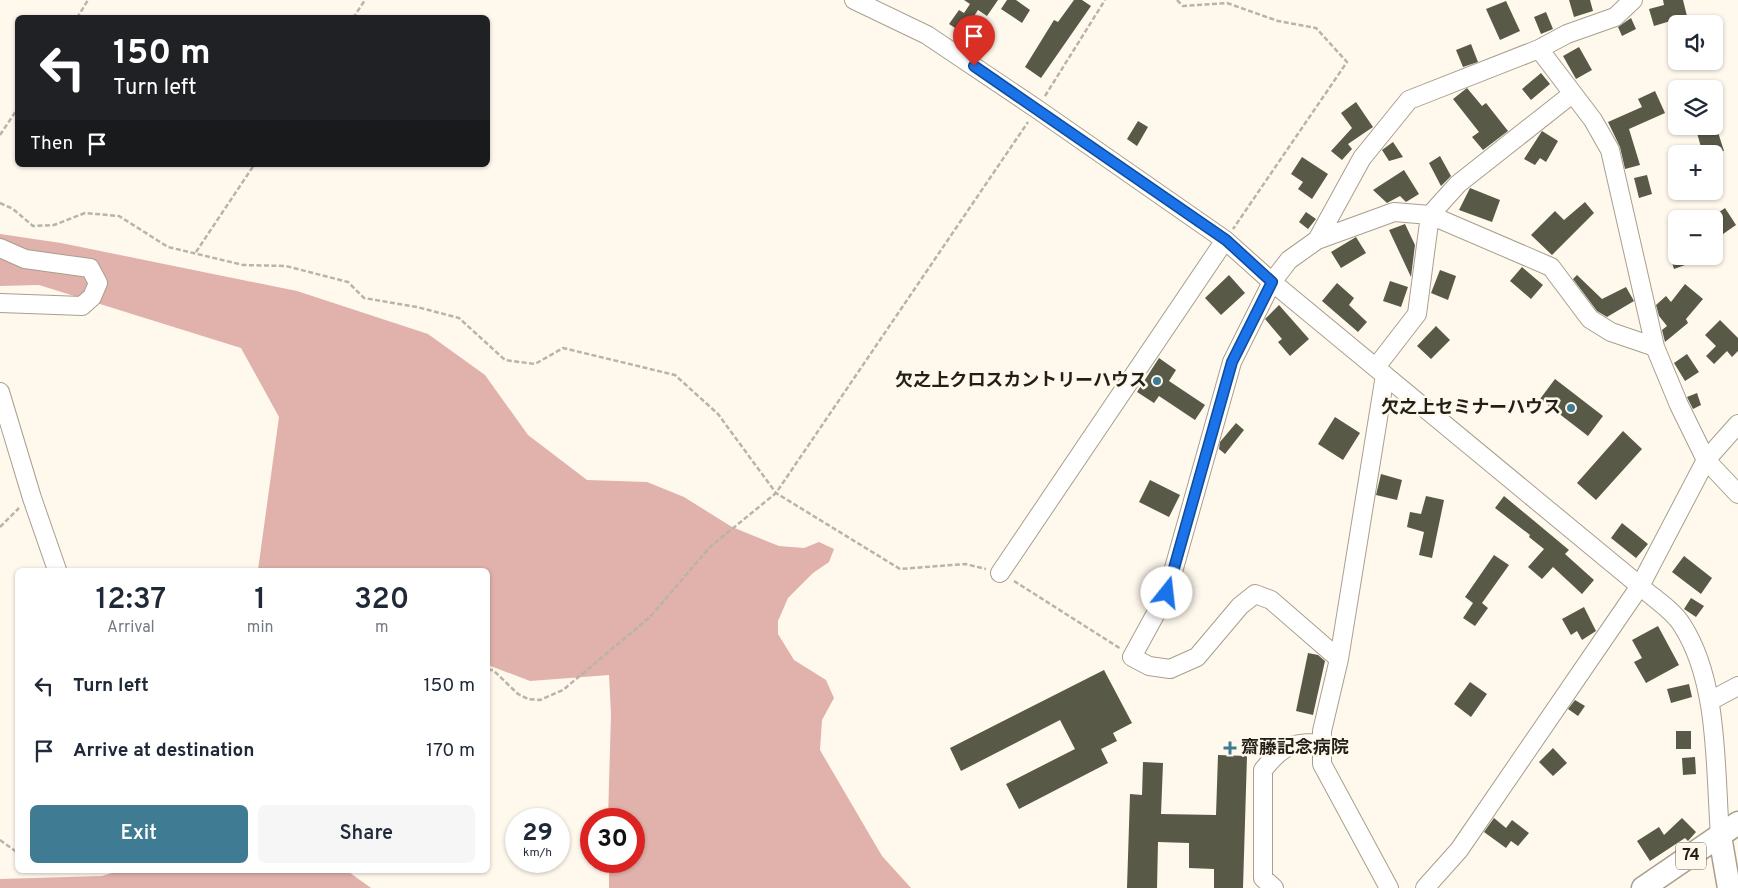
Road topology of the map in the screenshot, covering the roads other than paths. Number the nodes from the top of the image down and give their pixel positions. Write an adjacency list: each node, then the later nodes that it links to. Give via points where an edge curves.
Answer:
1 (854, 0): 6 (street, via 927,35)
2 (1634, 0): 3 (street, via 1615,18 1567,34)
3 (1539, 49): 4 (street); 7 (street, via 1409,100 1362,158)
4 (1572, 94): 5 (street, via 1458,184); 11 (street, via 1593,120 1610,150)
5 (1430, 215): 7 (street, via 1394,212); 11 (street, via 1551,268 1590,318 1611,332); 12 (street, via 1417,314)
6 (1226, 240): 9 (street); 18 (street)
7 (1317, 240): 9 (street, via 1289,260)
8 (0, 248): 10 (street, via 25,259 90,268 98,283 92,297 82,306)
9 (1272, 282): 12 (street); 20 (street, via 1232,362 1167,593 1132,657 1149,666 1170,669 1197,657 1240,606 1255,594 1271,600)
10 (0, 303)
11 (1655, 346): 15 (street)
12 (1380, 371): 19 (street); 20 (street)
13 (0, 392): 17 (street)
14 (1738, 424): 15 (street)
15 (1706, 460): 16 (street); 19 (street)
16 (1738, 494)
17 (56, 568)
18 (1000, 573)
19 (1640, 586): 22 (street, via 1681,623 1700,659); 27 (street, via 1458,850)
20 (1339, 660): 23 (street)
21 (1738, 686): 22 (street)
22 (1710, 701): 24 (street)
23 (1322, 742): 25 (street, via 1322,764); 26 (street, via 1295,742 1273,757 1263,770 1262,878)
24 (1729, 830): 28 (main road, 74); 29 (main road)
25 (1387, 887)
26 (1274, 888)
27 (1425, 888)
28 (1643, 888)
29 (1728, 888)

